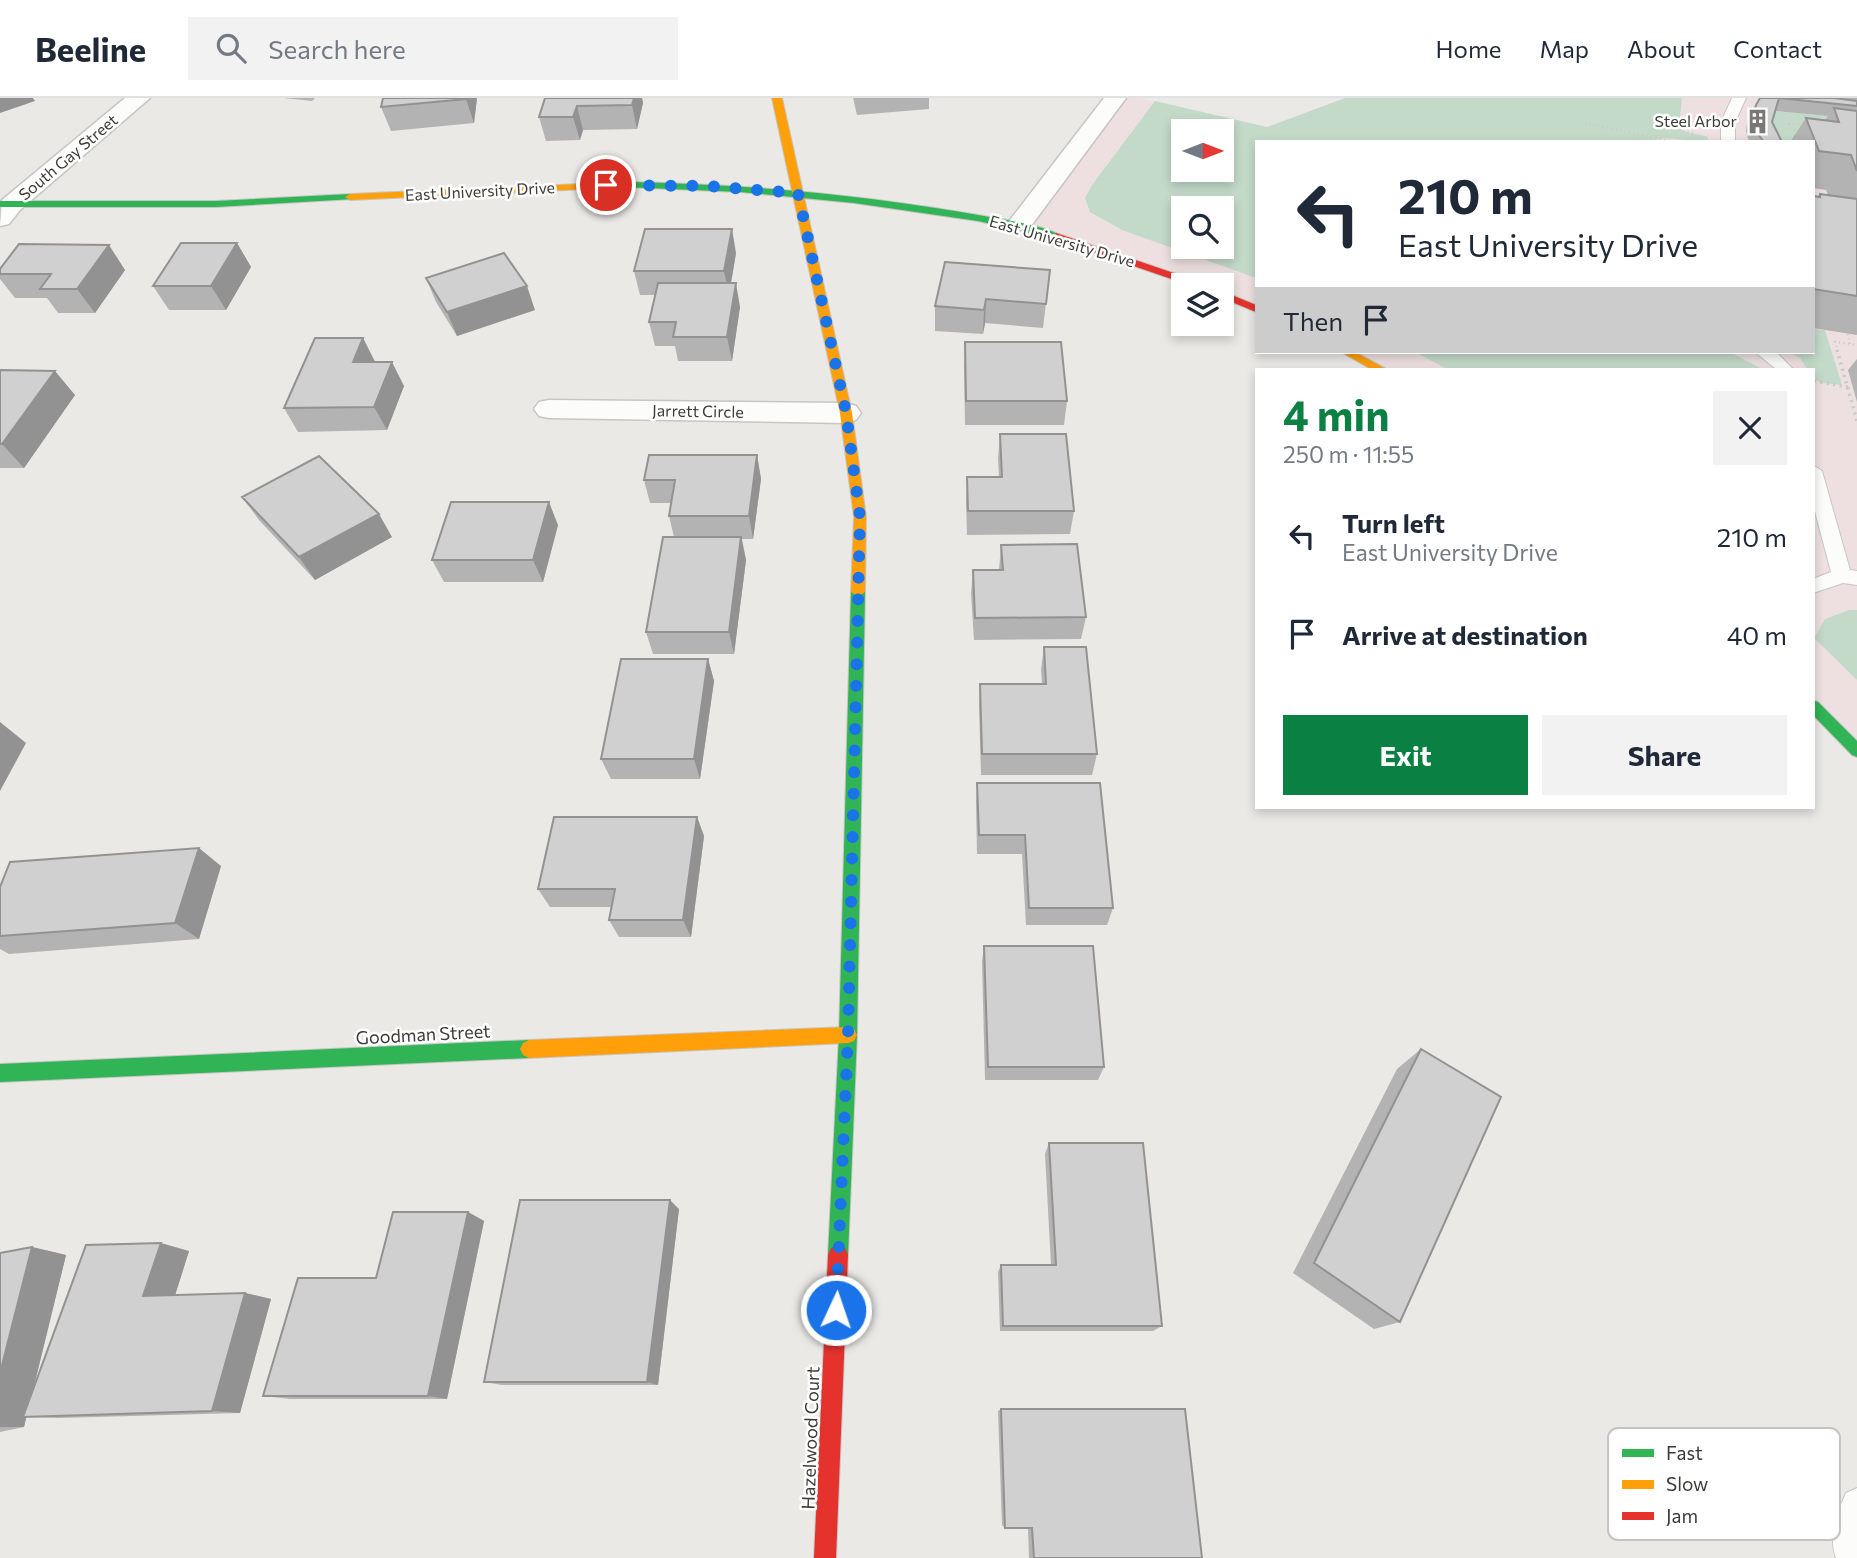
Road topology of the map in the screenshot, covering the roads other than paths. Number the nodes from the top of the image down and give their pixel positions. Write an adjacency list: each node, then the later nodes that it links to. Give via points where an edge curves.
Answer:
1 (139, 98): 7 (street, South Gay Street)
2 (777, 98): 6 (street, Hazelwood Court)
3 (1115, 98): 8 (street)
4 (1739, 98): 5 (lane, via 1728,122)
5 (1728, 140)
6 (798, 193): 7 (street, East University Drive, via 606,185); 8 (street, East University Drive, via 908,205); 17 (street, Hazelwood Court)
7 (4, 209)
8 (1019, 225): 9 (street, East University Drive)
9 (1171, 275)
10 (1234, 299): 11 (street)
11 (1255, 309)
12 (1351, 354): 14 (street)
13 (1767, 354): 15 (lane)
14 (1378, 368)
15 (1784, 368)
16 (549, 409): 17 (street, Jarrett Circle)
17 (846, 412): 23 (street, Hazelwood Court, via 860,517)
18 (1815, 477): 19 (lane)
19 (1850, 577): 20 (lane)
20 (1815, 586)
21 (1815, 708): 22 (street)
22 (1857, 751)
23 (848, 1035): 24 (street, Goodman Street, via 632,1042 191,1068); 26 (street, Hazelwood Court)
24 (0, 1073)
25 (1857, 1504): 27 (lane, via 1847,1544)
26 (825, 1558)
27 (1852, 1558)

